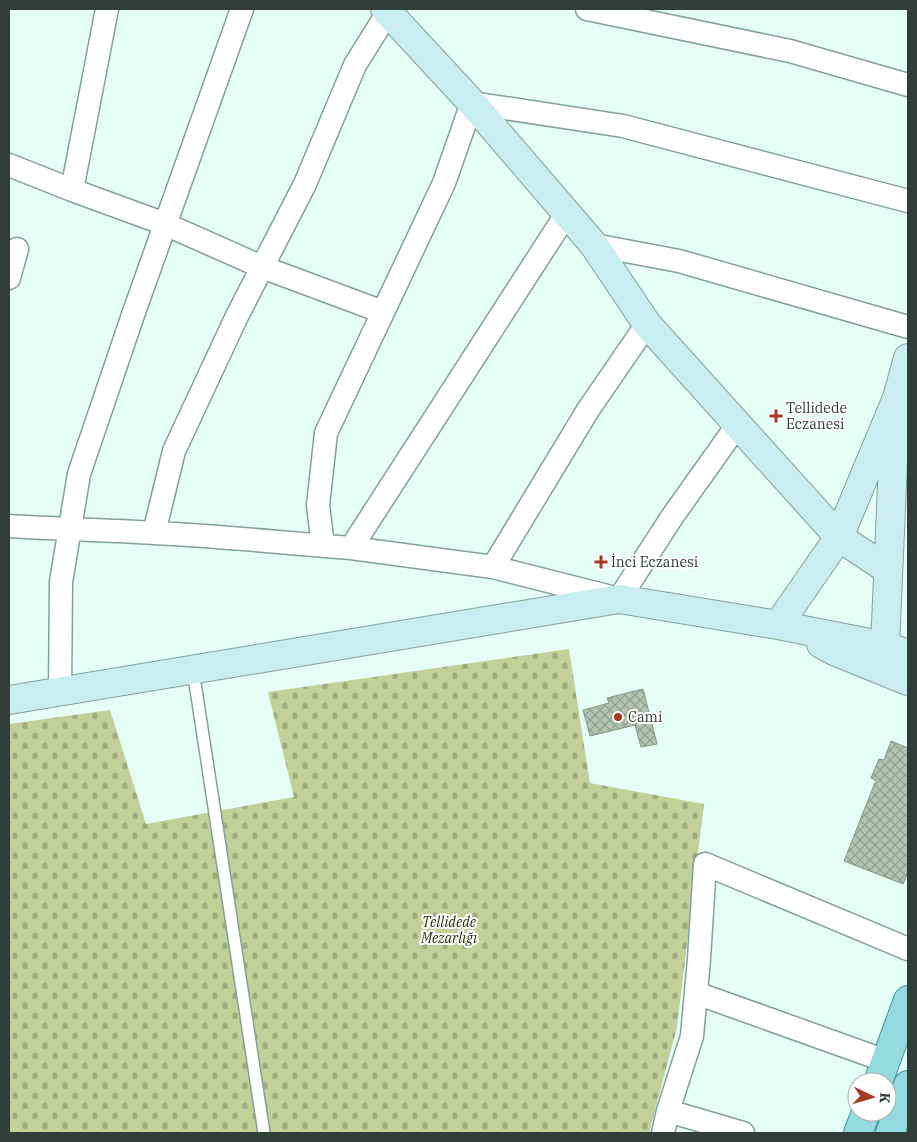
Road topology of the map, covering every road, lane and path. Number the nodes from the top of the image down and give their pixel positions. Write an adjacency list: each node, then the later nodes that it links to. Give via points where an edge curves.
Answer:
1 (107, 9): 8 (street)
2 (242, 9): 11 (street)
3 (587, 9): 5 (street, via 790,51)
4 (388, 10): 6 (street); 14 (street, via 356,65 305,184)
5 (908, 85)
6 (472, 103): 9 (street, via 623,126); 10 (street); 16 (street, via 444,183)
7 (9, 165): 8 (street)
8 (72, 190): 11 (street)
9 (908, 201)
10 (567, 213): 12 (street); 29 (street)
11 (165, 224): 14 (street); 25 (street, via 79,474)
12 (594, 245): 17 (street); 18 (street, via 679,261)
13 (17, 249): 15 (street)
14 (262, 267): 16 (street); 26 (street, via 174,451)
15 (9, 278)
16 (383, 312): 28 (street, via 326,433 318,505)
17 (647, 324): 21 (street); 30 (street, via 588,410)
18 (908, 327)
19 (908, 358): 20 (street)
20 (896, 398): 22 (street); 27 (street)
21 (738, 424): 27 (street); 32 (street)
22 (901, 467): 23 (street)
23 (900, 516): 31 (street)
24 (9, 526): 25 (street)
25 (70, 530): 26 (street); 37 (street, via 61,582)
26 (154, 533): 28 (street)
27 (839, 537): 31 (street); 33 (street)
28 (323, 546): 29 (street)
29 (351, 548): 30 (street)
30 (493, 567): 32 (street)
31 (888, 570): 34 (street)
32 (619, 599): 33 (street); 35 (street)
33 (778, 625): 34 (street)
34 (892, 657): 36 (street)
35 (193, 670): 37 (street); 45 (lane)
36 (908, 680)
37 (60, 692): 38 (street)
38 (9, 700)
39 (908, 948): 40 (street, via 705,864)
40 (696, 993): 42 (street); 44 (street, via 692,1036)
41 (908, 1000): 42 (main road)
42 (882, 1072)
43 (908, 1085): 48 (main road)
44 (668, 1111): 46 (street); 47 (street)
45 (264, 1133)
46 (663, 1133)
47 (743, 1133)
48 (890, 1133)

